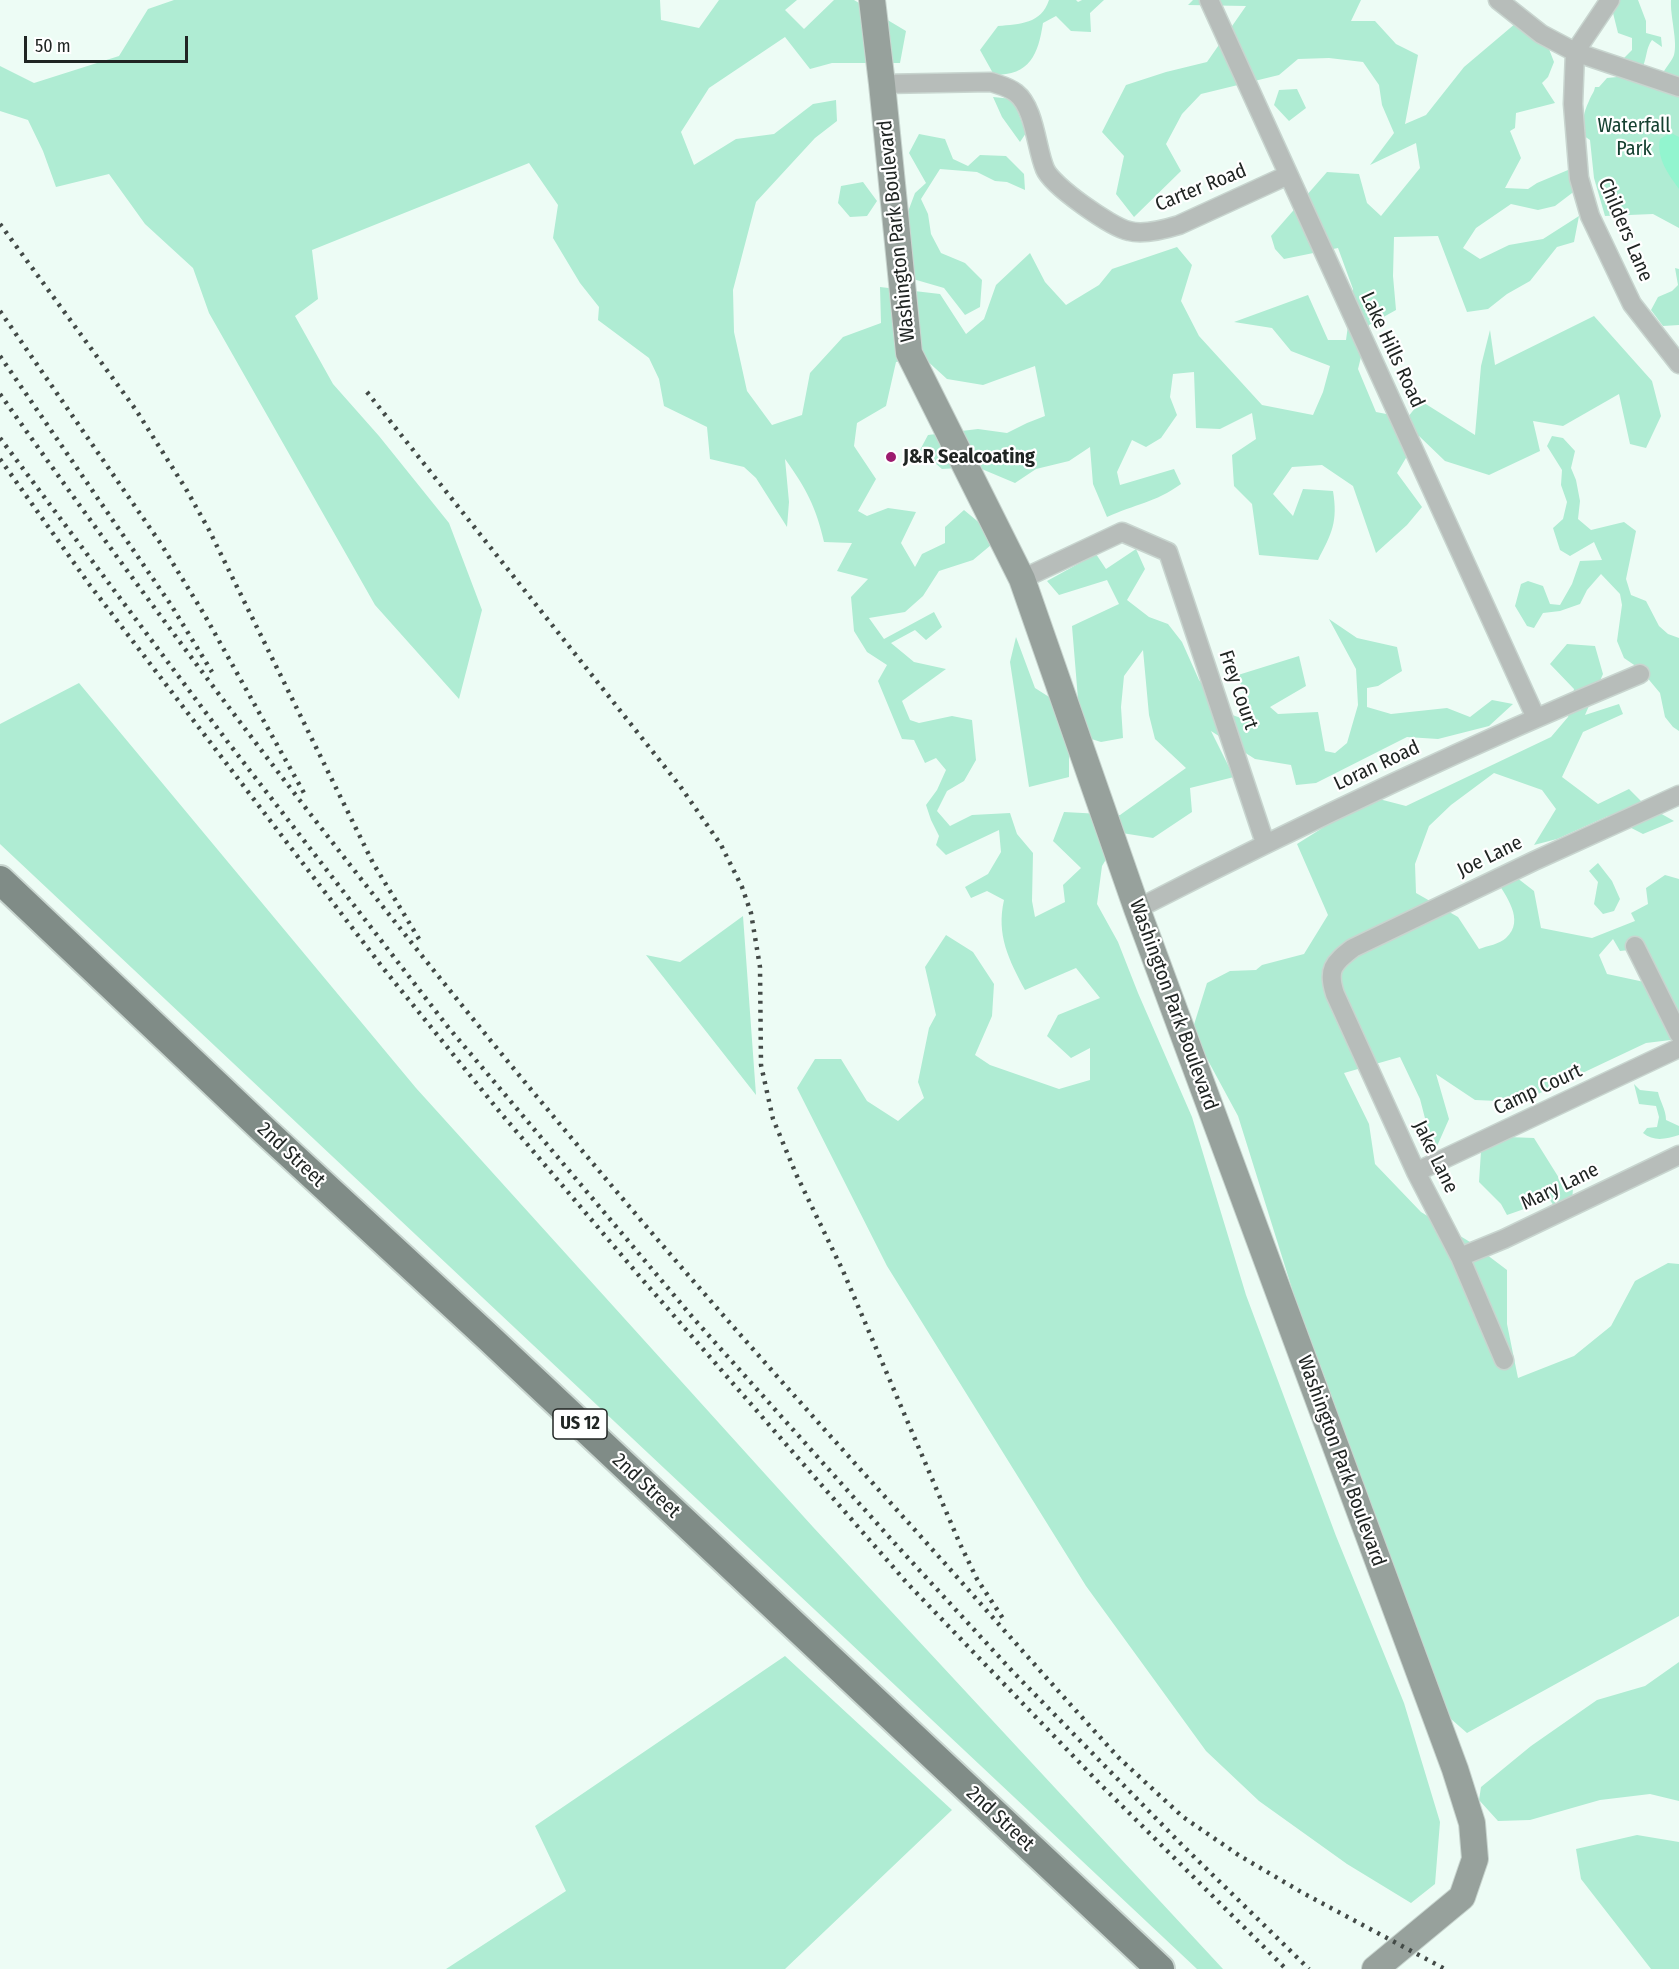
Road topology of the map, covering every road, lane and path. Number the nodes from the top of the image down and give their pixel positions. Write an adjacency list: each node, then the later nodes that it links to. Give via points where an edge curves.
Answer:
1 (872, 0): 6 (street, Washington Park Boulevard)
2 (1209, 0): 8 (street, Lake Hills Road)
3 (1498, 0): 5 (street, via 1541,34)
4 (1610, 0): 5 (street)
5 (1575, 52): 7 (street); 9 (street, Childers Lane, via 1573,104 1578,170 1590,216 1632,304)
6 (882, 84): 8 (street, Carter Road, via 991,82 1017,93 1028,109 1046,172 1077,201 1111,224 1131,232 1179,225); 10 (street, Washington Park Boulevard, via 909,353)
7 (1679, 87)
8 (1288, 175): 12 (street, Lake Hills Road)
9 (1679, 364)
10 (1022, 579): 14 (street, Frey Court, via 1122,532 1168,552); 16 (street, Washington Park Boulevard)
11 (1640, 674): 12 (street, Loran Road)
12 (1536, 718): 14 (street, Loran Road)
13 (1679, 795): 18 (street, Joe Lane, via 1353,948 1341,957)
14 (1265, 843): 16 (street, Loran Road)
15 (0, 880): 25 (main road, 2nd Street / US 12)
16 (1137, 909): 26 (street, Washington Park Boulevard, via 1472,1823 1475,1859 1462,1897)
17 (1635, 946): 19 (street)
18 (1331, 973): 22 (street, Jake Lane, via 1335,994)
19 (1679, 1034)
20 (1679, 1048): 22 (street, Camp Court)
21 (1679, 1155): 23 (street, Mary Lane)
22 (1416, 1172): 23 (street, Jake Lane)
23 (1460, 1257): 24 (street, Jake Lane)
24 (1504, 1360)
25 (1160, 1969)
26 (1375, 1969)

